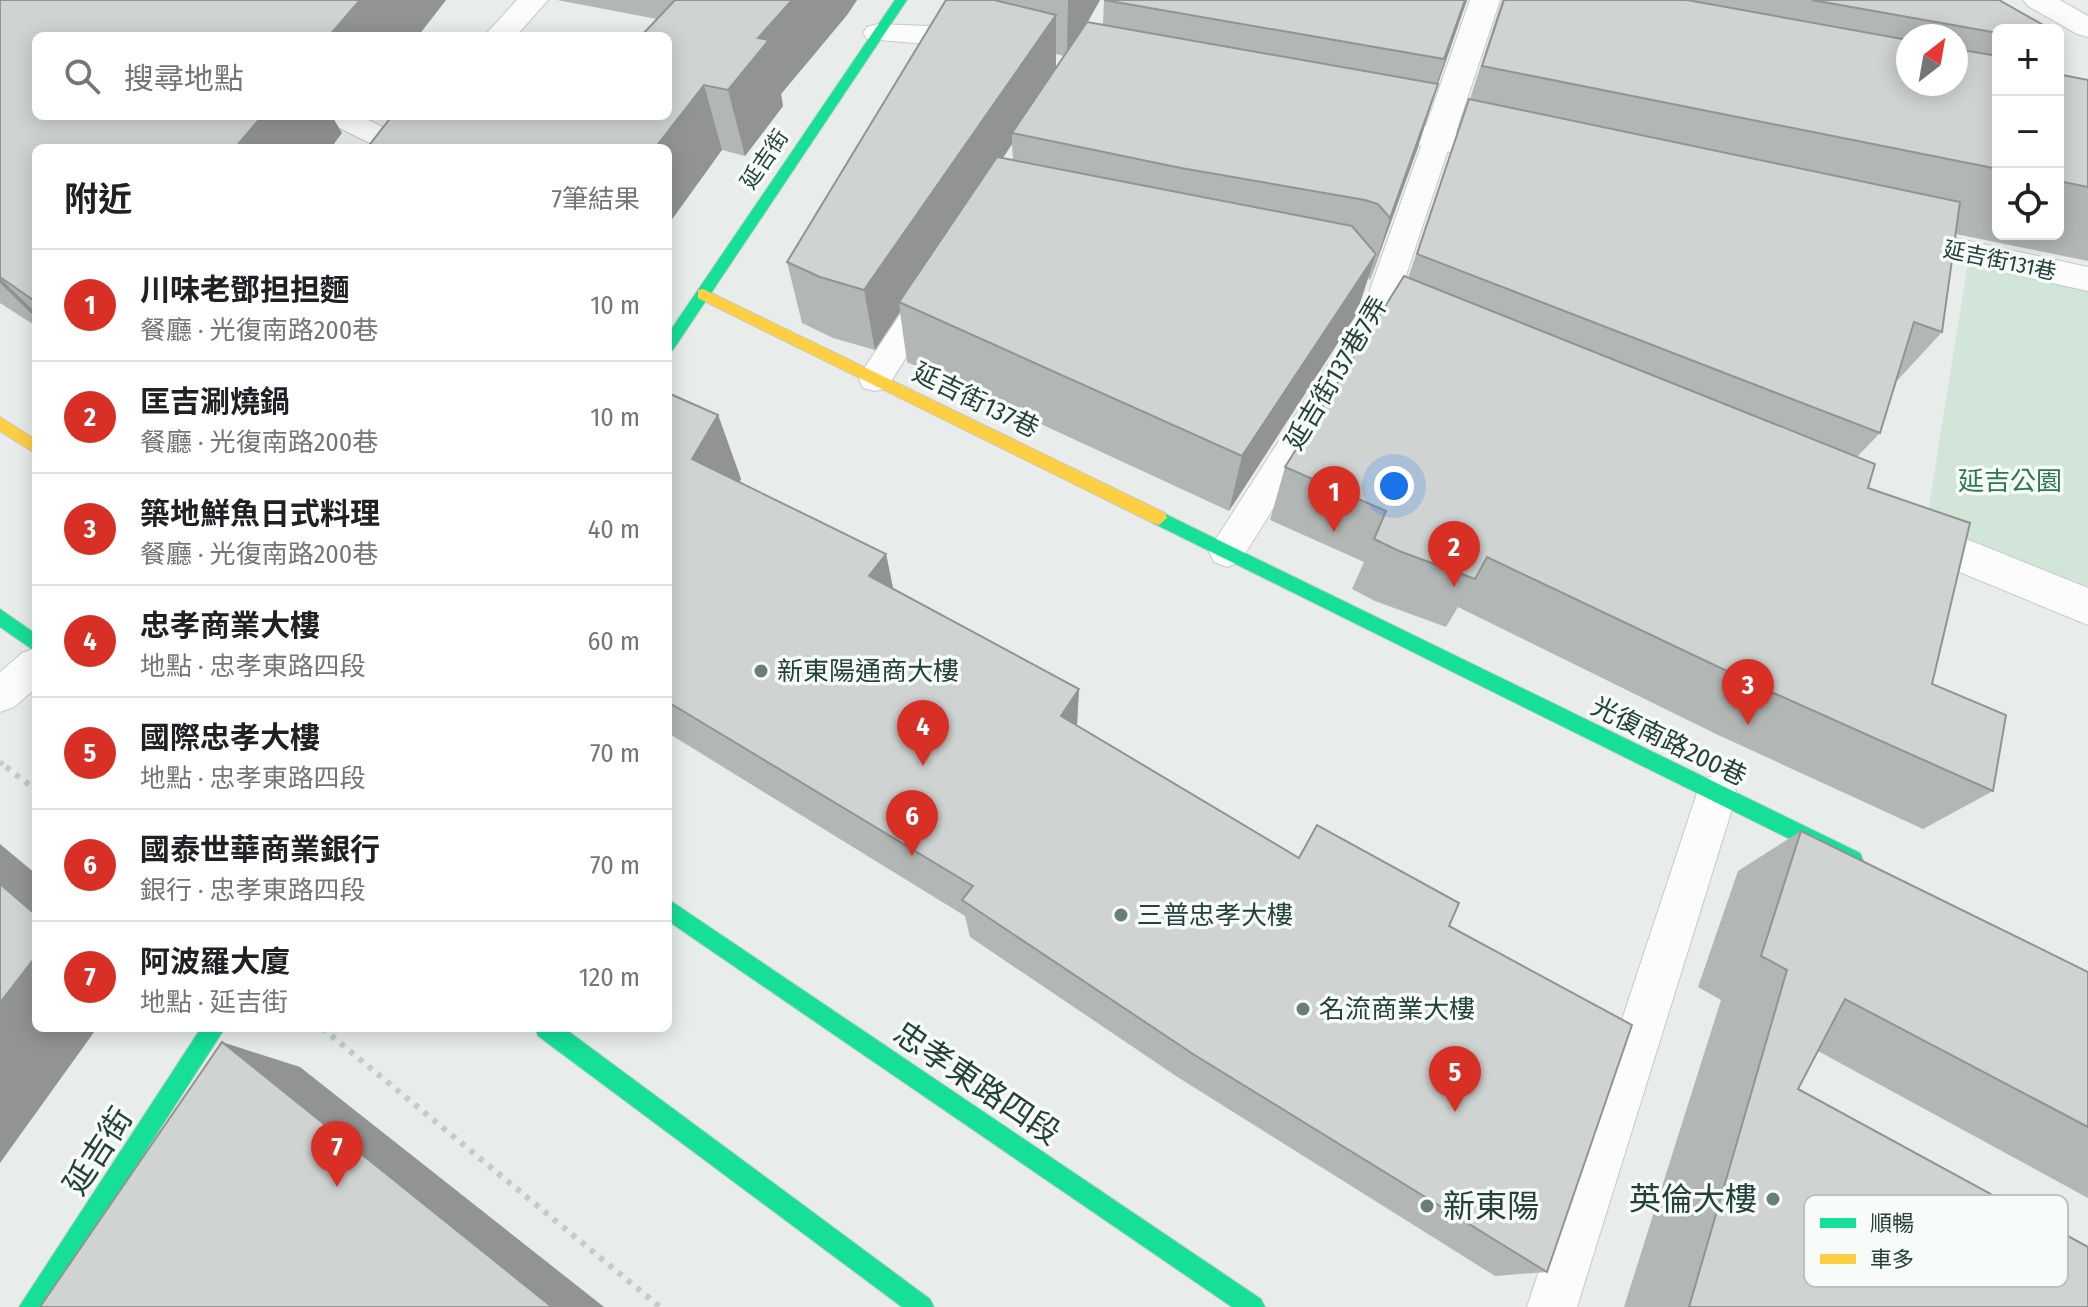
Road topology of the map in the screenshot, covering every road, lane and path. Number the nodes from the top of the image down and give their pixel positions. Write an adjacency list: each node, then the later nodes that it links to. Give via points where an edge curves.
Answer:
1 (533, 0): 7 (street)
2 (901, 0): 8 (street, 延吉街)
3 (2038, 0): 6 (street)
4 (1481, 10): 5 (lane); 12 (street)
5 (1508, 26)
6 (2088, 28)
7 (503, 32)
8 (878, 33): 9 (street, via 928,35); 18 (street, 延吉街)
9 (1017, 57)
10 (1328, 118): 12 (street)
11 (348, 120): 13 (lane)
12 (1438, 138): 14 (street); 24 (lane, 延吉街137巷7弄, via 1379,308)
13 (400, 139)
14 (1546, 162)
15 (1871, 232): 17 (street, 延吉街131巷)
16 (948, 266): 20 (lane)
17 (2088, 279)
18 (703, 294): 19 (street, 延吉街); 20 (street, 延吉街137巷)
19 (672, 340)
20 (875, 379): 24 (street, 延吉街137巷)
21 (0, 423): 22 (street)
22 (32, 445)
23 (1870, 517): 25 (street)
24 (1227, 552): 32 (street, 光復南路200巷)
25 (2088, 607)
26 (0, 617): 27 (street)
27 (32, 641)
28 (32, 668): 29 (lane)
29 (0, 695)
30 (0, 762): 31 (path)
31 (32, 787)
32 (1717, 793): 33 (street, 光復南路200巷); 42 (lane)
33 (1874, 871)
34 (672, 912): 41 (street, 忠孝東路四段)
35 (211, 1032): 38 (street, 延吉街)
36 (327, 1032): 39 (path)
37 (551, 1032): 40 (street)
38 (31, 1307)
39 (660, 1307)
40 (922, 1307)
41 (1253, 1307)
42 (1552, 1307)

